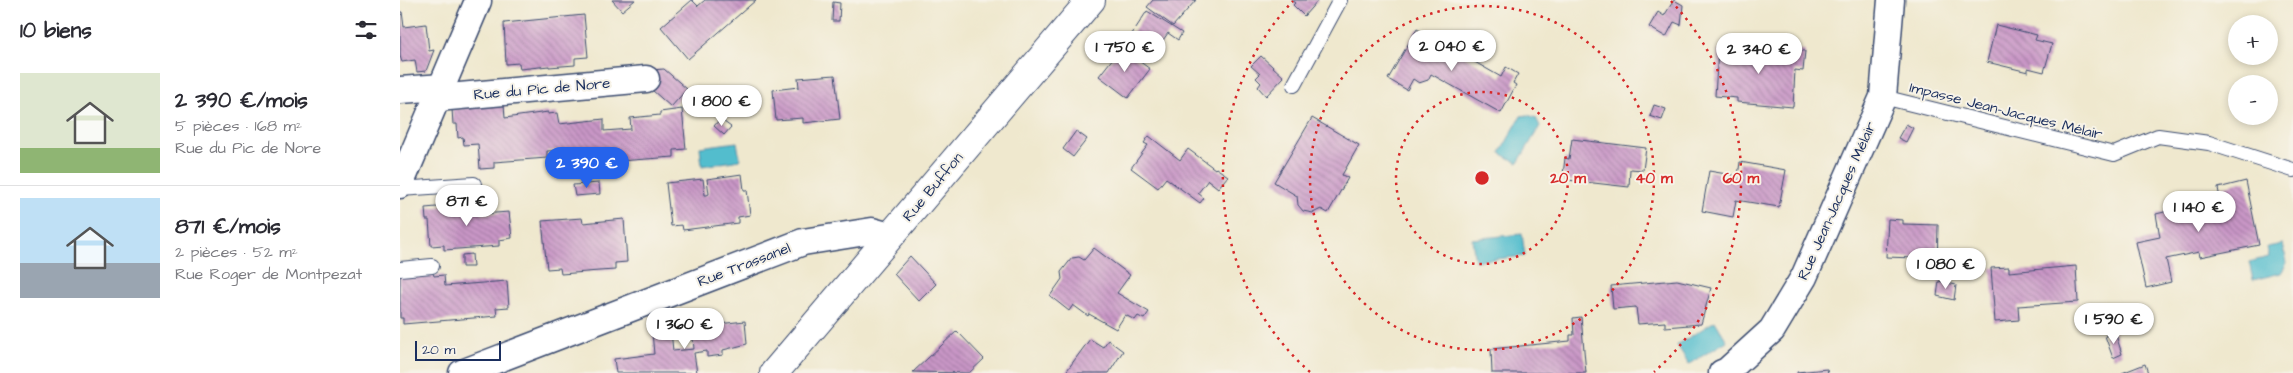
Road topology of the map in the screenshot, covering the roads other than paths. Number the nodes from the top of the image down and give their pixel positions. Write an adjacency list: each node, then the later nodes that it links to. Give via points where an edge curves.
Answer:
1 (1091, 0): 14 (street, Rue Buffon)
2 (1340, 0): 6 (lane)
3 (1891, 0): 9 (street, Rue Jean-Jacques Mélair)
4 (478, 1): 8 (street)
5 (646, 79): 8 (street, Rue du Pic de Nore)
6 (1294, 85)
7 (400, 90): 8 (street, Rue du Pic de Nore)
8 (440, 92): 11 (street)
9 (1883, 97): 10 (lane, Impasse Jean-Jacques Mélair, via 2114,154 2158,136 2209,143); 19 (street, Rue Jean-Jacques Mélair, via 1804,277 1772,330)
10 (2293, 170)
11 (400, 184)
12 (474, 184): 13 (lane)
13 (400, 189)
14 (890, 236): 17 (street, Rue Trassanel, via 872,231 803,242); 18 (street, Rue Buffon)
15 (432, 266): 16 (lane)
16 (400, 269)
17 (462, 373)
18 (774, 373)
19 (1722, 373)

